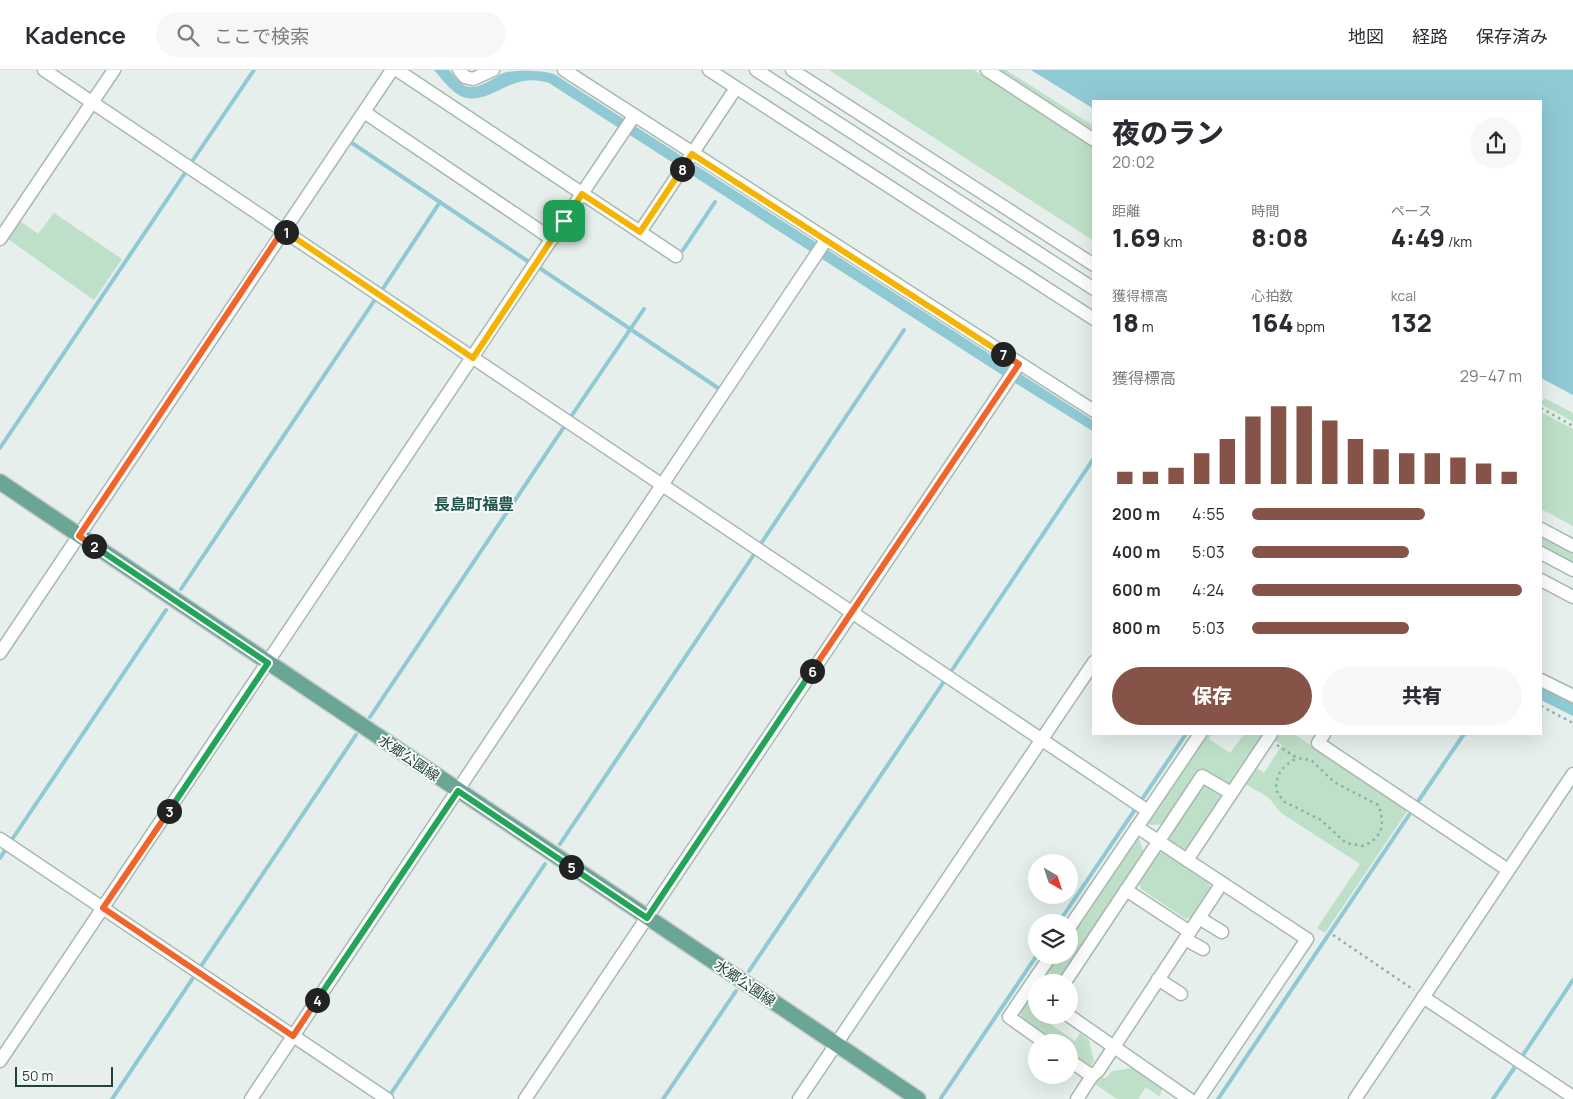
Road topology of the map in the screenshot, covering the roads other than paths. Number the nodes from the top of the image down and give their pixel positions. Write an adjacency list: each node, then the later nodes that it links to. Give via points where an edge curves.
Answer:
1 (44, 70): 13 (street)
2 (114, 70): 13 (street)
3 (392, 70): 14 (street)
4 (397, 70): 18 (street)
5 (459, 70): 6 (street, via 465,77 473,79)
6 (493, 70)
7 (564, 70): 15 (street)
8 (709, 70): 12 (street)
9 (756, 70): 26 (street)
10 (792, 70): 25 (street)
11 (986, 70): 16 (street)
12 (736, 88): 17 (street); 27 (street)
13 (92, 102): 19 (street); 21 (street)
14 (364, 112): 19 (street); 22 (street)
15 (633, 118): 17 (street); 18 (street)
16 (1092, 139)
17 (692, 155): 20 (street); 23 (street)
18 (582, 194): 20 (street); 22 (street)
19 (283, 230): 28 (street); 34 (street)
20 (640, 232): 24 (street)
21 (0, 239)
22 (552, 239): 28 (street)
23 (825, 242): 29 (street); 32 (street)
24 (676, 256)
25 (1092, 264)
26 (1092, 288)
27 (1092, 318)
28 (473, 358): 32 (street); 42 (street)
29 (1018, 365): 30 (street); 40 (street)
30 (1092, 409)
31 (0, 482): 34 (main road, 水郷公園線)
32 (662, 485): 40 (street); 51 (street)
33 (1542, 530): 35 (street)
34 (79, 536): 41 (street); 42 (main road, 水郷公園線)
35 (1573, 546)
36 (1542, 554): 37 (street)
37 (1573, 570)
38 (1542, 581): 39 (street)
39 (1573, 597)
40 (852, 612): 49 (street); 63 (street)
41 (0, 653)
42 (268, 663): 51 (main road, 水郷公園線); 61 (street)
43 (1092, 665): 49 (street)
44 (1542, 680): 45 (street)
45 (1573, 696)
46 (1199, 735): 53 (street)
47 (1320, 735): 58 (street, via 1318,743)
48 (1269, 736): 52 (street)
49 (1042, 740): 53 (street); 76 (street)
50 (1573, 774): 58 (street)
51 (458, 791): 63 (main road, 水郷公園線); 75 (street)
52 (1232, 793): 56 (street, via 1202,776); 57 (street)
53 (1142, 807): 54 (street)
54 (1137, 827): 56 (street); 62 (street)
55 (0, 839): 61 (street)
56 (1159, 842): 57 (street); 60 (street)
57 (1187, 860): 59 (street)
58 (1508, 870): 72 (street)
59 (1222, 883): 64 (street); 89 (street, via 1306,939)
60 (1126, 890): 66 (street); 69 (street)
61 (103, 908): 75 (street); 78 (street)
62 (1078, 915)
63 (647, 918): 76 (main road, 水郷公園線); 84 (street)
64 (1199, 918): 65 (street); 66 (street)
65 (1222, 932)
66 (1188, 935): 67 (street); 70 (street)
67 (1202, 949)
68 (1045, 964): 74 (street, via 1009,1018)
69 (1070, 974)
70 (1158, 980): 71 (street); 77 (street)
71 (1180, 994)
72 (1424, 997): 81 (street); 90 (street)
73 (1078, 1022): 77 (street)
74 (1032, 1034)
75 (293, 1036): 82 (street); 83 (street)
76 (836, 1044): 85 (street); 86 (main road, 水郷公園線)
77 (1114, 1047): 80 (street); 88 (street)
78 (0, 1061)
79 (1078, 1066): 80 (street)
80 (1092, 1076): 87 (street)
81 (1573, 1097)
82 (251, 1099)
83 (387, 1099)
84 (525, 1099)
85 (799, 1099)
86 (918, 1099)
87 (1077, 1099)
88 (1189, 1099)
89 (1199, 1099)
90 (1355, 1099)

